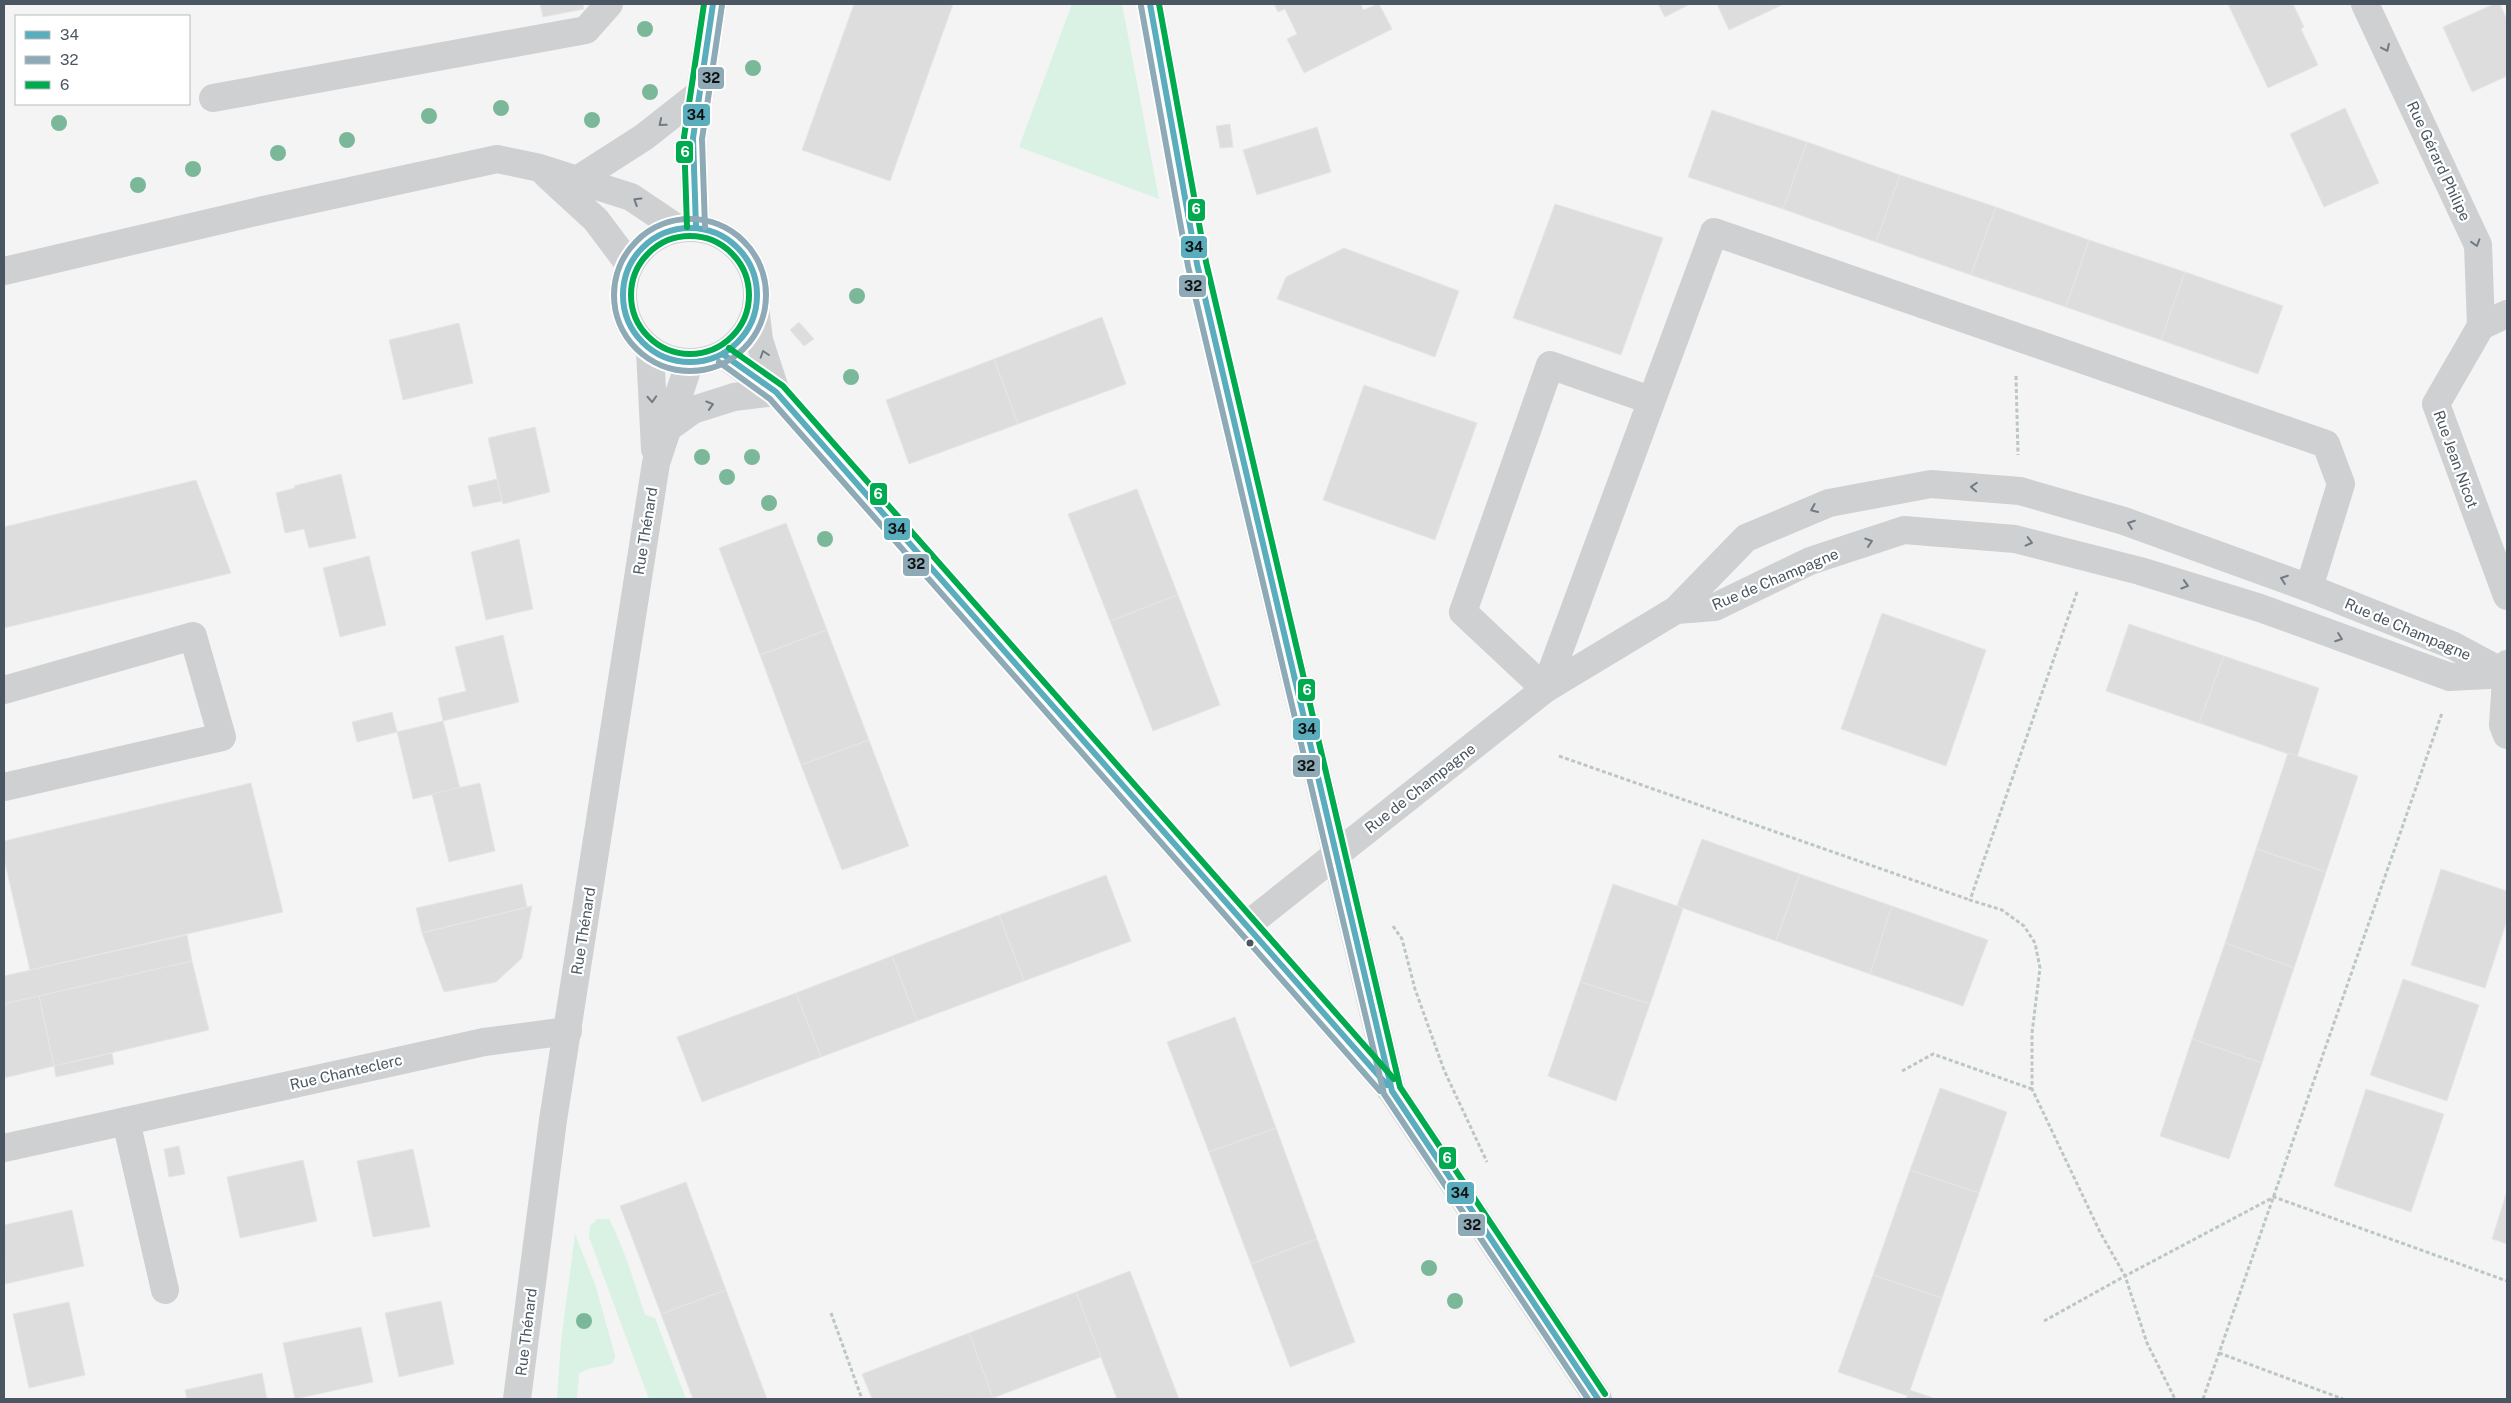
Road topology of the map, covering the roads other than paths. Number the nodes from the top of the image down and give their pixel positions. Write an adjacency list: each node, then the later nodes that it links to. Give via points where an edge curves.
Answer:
1 (609, 4): 6 (street, via 586,30)
2 (713, 4): 5 (street)
3 (1150, 4): 30 (street, via 1197,264)
4 (2365, 4): 14 (street, Rue Gérard Philipe, one-way to 14, via 2478,245)
5 (700, 93): 8 (street, one-way to 8, via 644,137); 9 (street)
6 (213, 98)
7 (540, 168): 8 (street); 10 (street, via 596,220); 11 (street, via 497,159)
8 (577, 180): 9 (street, one-way to 8, via 631,197)
9 (686, 228): 10 (street, via 650,240); 12 (street, via 724,237 746,257 758,285)
10 (629, 264): 15 (street, via 621,293 628,325)
11 (4, 271)
12 (756, 314): 16 (street, via 744,338); 18 (street, one-way to 12, via 759,340)
13 (2507, 314): 14 (street)
14 (2481, 326): 23 (street, Rue Jean Nicot, via 2436,404)
15 (650, 351): 17 (street); 21 (street, Rue Thénard, one-way to 21)
16 (724, 355): 17 (street); 18 (street)
17 (690, 364): 20 (street, Rue Thénard)
18 (776, 392): 20 (street, one-way to 18, via 693,410 734,397); 31 (street)
19 (1650, 400): 22 (street, via 1714,232 2326,444 2341,484); 26 (street); 26 (street, via 1550,365 1462,612)
20 (668, 428): 21 (street, Rue Thénard)
21 (656, 463): 32 (street, Rue Thénard)
22 (2309, 588): 24 (street, Rue de Champagne, one-way to 24, via 2124,521 2020,491 1931,484 1829,503 1746,538); 25 (street, Rue de Champagne)
23 (2507, 596)
24 (1676, 610): 25 (street, Rue de Champagne, one-way to 25, via 1716,607 1810,561 1904,530 2015,539 2140,571 2260,608 2450,677); 26 (street, Rue de Champagne)
25 (2507, 670): 28 (street, via 2503,725)
26 (1545, 689): 30 (street, Rue de Champagne)
27 (4, 690): 29 (street, via 193,636 222,738)
28 (2507, 735)
29 (4, 787)
30 (1336, 854): 31 (street, Rue de Champagne); 33 (street)
31 (1246, 926): 33 (street)
32 (568, 1031): 34 (street, Rue Chanteclerc, via 484,1042); 37 (street, Rue Thénard, via 553,1120)
33 (1392, 1090): 38 (street)
34 (126, 1121): 35 (street, Rue Chanteclerc); 36 (street)
35 (4, 1148)
36 (165, 1290)
37 (517, 1399)
38 (1598, 1399)

